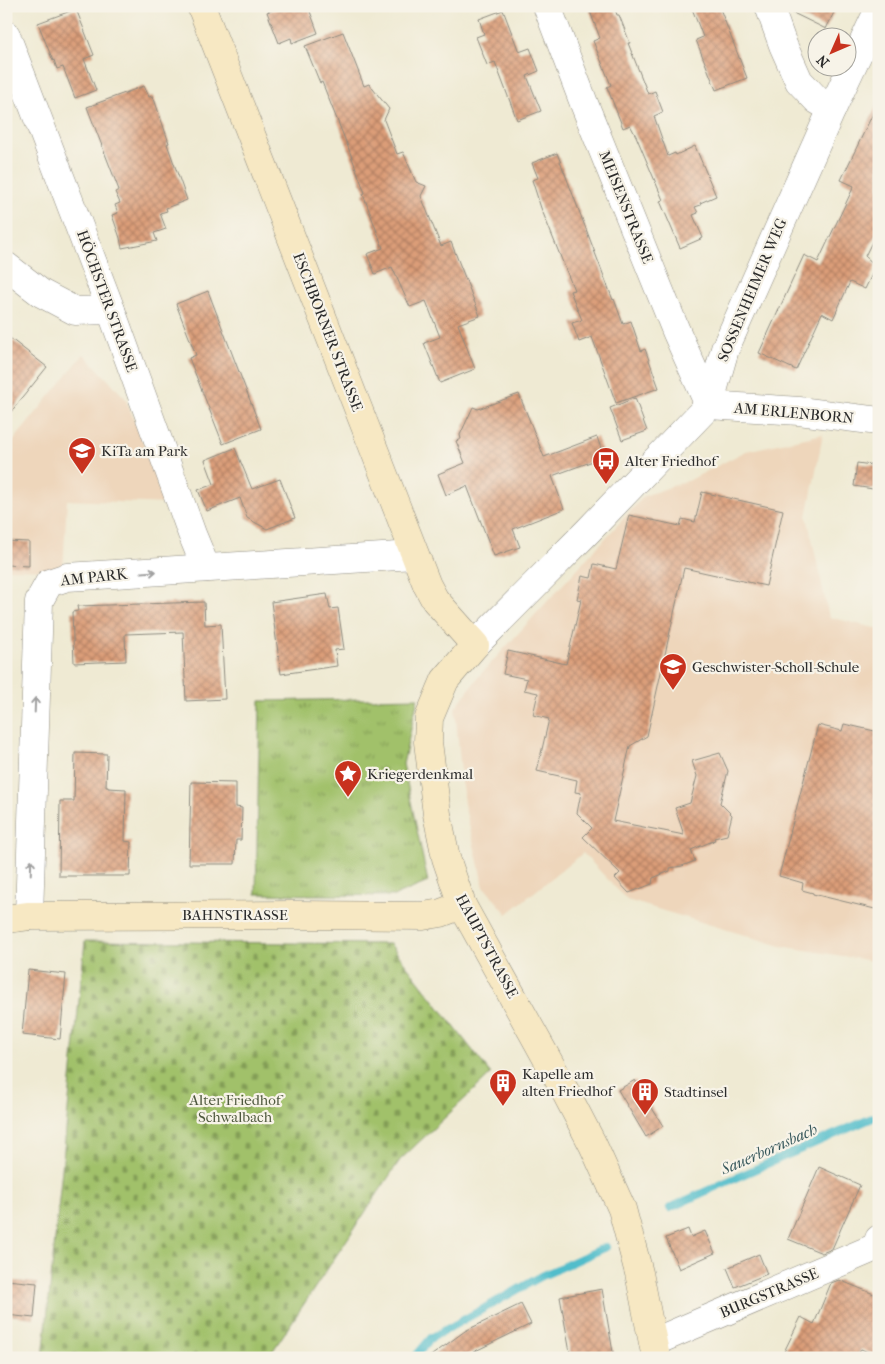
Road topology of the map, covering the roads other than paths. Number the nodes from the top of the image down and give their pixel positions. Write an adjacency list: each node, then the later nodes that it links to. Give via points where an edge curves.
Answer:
1 (201, 6): 11 (street, ESCHBORNER STRASSE)
2 (547, 6): 9 (street, MEISENSTRASSE)
3 (769, 6): 6 (street, via 799,81 817,100)
4 (879, 9): 6 (street, SOSSENHEIMER WEG)
5 (6, 35): 8 (street, HÖCHSTER STRASSE)
6 (832, 109): 9 (street, SOSSENHEIMER WEG, via 725,349)
7 (6, 266): 8 (street, via 40,293 75,311)
8 (111, 310): 12 (street, HÖCHSTER STRASSE)
9 (709, 405): 10 (street, AM ERLENBORN); 13 (street, SOSSENHEIMER WEG)
10 (879, 421)
11 (414, 555): 12 (street, AM PARK); 13 (street, ESCHBORNER STRASSE, via 435,600)
12 (206, 568): 15 (street, AM PARK, one-way to 12, via 38,601 49,584 67,577)
13 (475, 645): 14 (street, HAUPTSTRASSE, via 446,680 430,718 428,734 437,814 446,858)
14 (462, 904): 15 (street, BAHNSTRASSE, via 423,916); 16 (street, HAUPTSTRASSE, via 566,1093)
15 (18, 917)
16 (622, 1209): 18 (street, BURGSTRASSE)
17 (879, 1239): 18 (street, BURGSTRASSE, via 876,1247)
18 (655, 1350)

